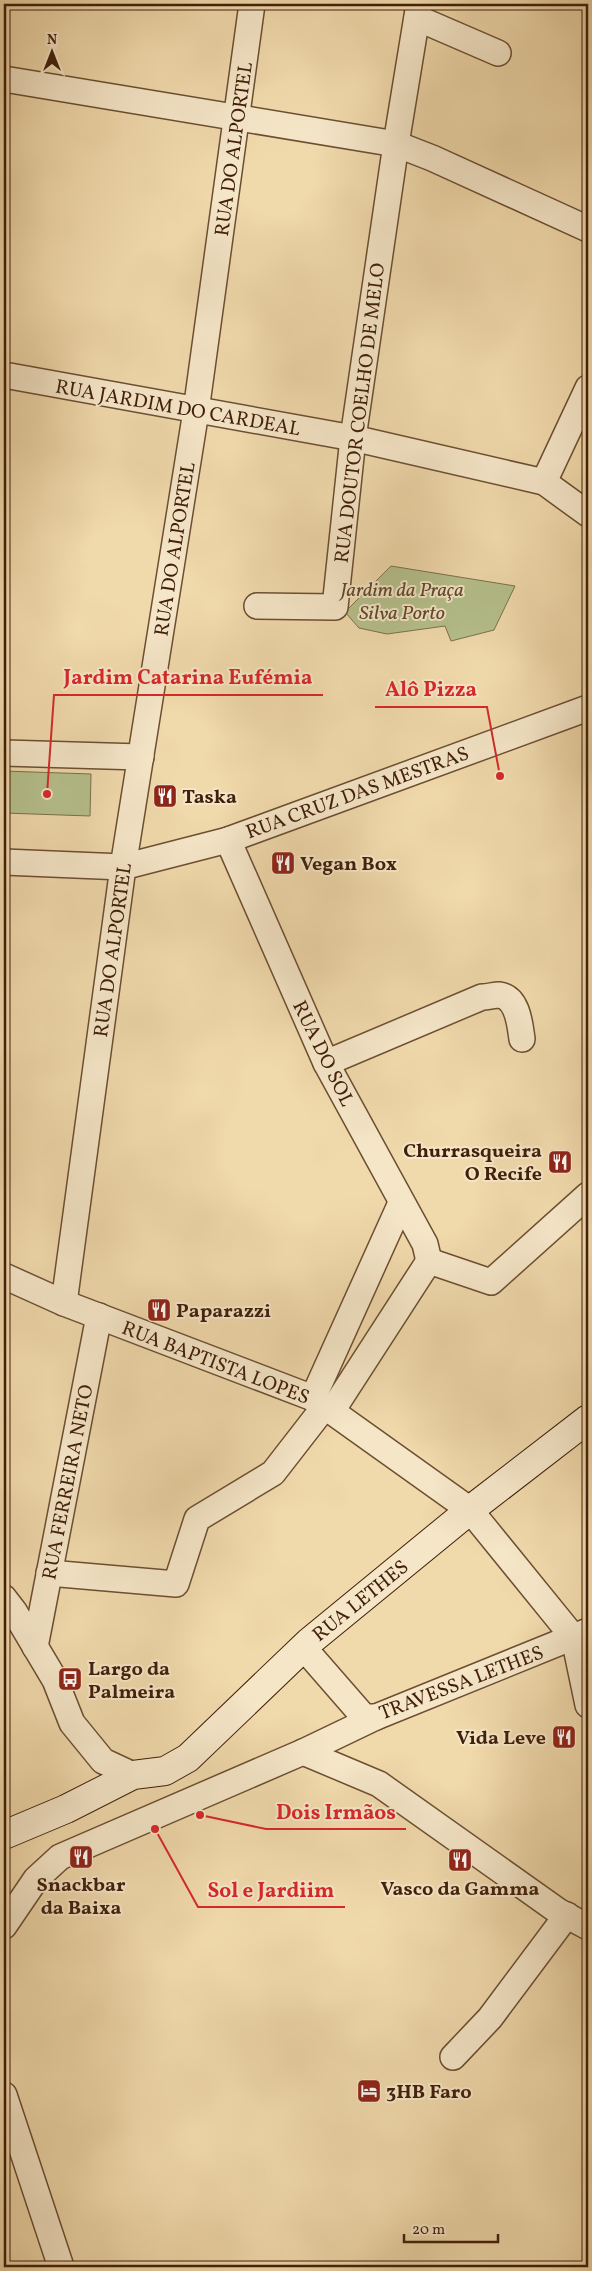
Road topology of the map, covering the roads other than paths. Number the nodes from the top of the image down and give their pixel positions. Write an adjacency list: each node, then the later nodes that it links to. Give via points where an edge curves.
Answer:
1 (252, 4): 5 (street, RUA DO ALPORTEL)
2 (418, 11): 3 (street); 6 (street, RUA DOUTOR COELHO DE MELO)
3 (498, 53)
4 (4, 79): 5 (street)
5 (237, 117): 6 (street); 10 (street, RUA DO ALPORTEL)
6 (396, 144): 7 (street); 11 (street, RUA DOUTOR COELHO DE MELO)
7 (588, 229)
8 (4, 375): 10 (street, RUA JARDIM DO CARDEAL)
9 (588, 388): 12 (street)
10 (196, 411): 11 (street, RUA JARDIM DO CARDEAL); 17 (street, RUA DO ALPORTEL)
11 (353, 438): 12 (street, RUA JARDIM DO CARDEAL); 14 (street, RUA DOUTOR COELHO DE MELO, via 334,607)
12 (544, 482): 13 (street)
13 (588, 514)
14 (257, 606)
15 (588, 708): 18 (street, RUA CRUZ DAS MESTRAS)
16 (4, 753): 17 (street)
17 (141, 757): 20 (street, RUA DO ALPORTEL)
18 (228, 840): 20 (street, RUA CRUZ DAS MESTRAS); 22 (street, RUA DO SOL)
19 (4, 862): 20 (street, RUA CRUZ DAS MESTRAS)
20 (123, 867): 27 (street, RUA DO ALPORTEL)
21 (522, 1039): 22 (street, via 519,1016 511,1001 500,995 482,997)
22 (326, 1063): 24 (street, RUA DO SOL)
23 (588, 1195): 25 (street, via 491,1282)
24 (401, 1202): 25 (street, RUA DO SOL, via 425,1244); 29 (street)
25 (429, 1261): 29 (street)
26 (4, 1276): 27 (street, RUA BAPTISTA LOPES)
27 (64, 1303): 28 (street, RUA BAPTISTA LOPES)
28 (99, 1316): 29 (street, RUA BAPTISTA LOPES); 32 (street, RUA FERREIRA NETO)
29 (324, 1405): 31 (street, RUA BAPTISTA LOPES); 32 (street, via 273,1473 197,1520 176,1584)
30 (588, 1418): 31 (street, RUA LETHES)
31 (470, 1510): 34 (street, RUA BAPTISTA LOPES); 36 (street, RUA LETHES)
32 (49, 1573): 35 (street, RUA FERREIRA NETO)
33 (4, 1598): 35 (street)
34 (581, 1634): 37 (street, RUA BAPTISTA LOPES); 38 (street, TRAVESSA LETHES)
35 (35, 1647): 40 (street, via 55,1680 72,1723 103,1761)
36 (303, 1647): 38 (street, TRAVESSA LETHES, via 364,1718); 40 (street, RUA LETHES, via 188,1758 165,1771)
37 (588, 1705)
38 (376, 1718): 39 (street)
39 (303, 1752): 42 (street, via 379,1784); 43 (street, via 60,1857 36,1878)
40 (133, 1775): 41 (street, RUA LETHES, via 66,1809)
41 (4, 1835)
42 (578, 1921): 44 (street)
43 (4, 1926)
44 (453, 2057)
45 (4, 2095): 46 (street)
46 (61, 2267)

